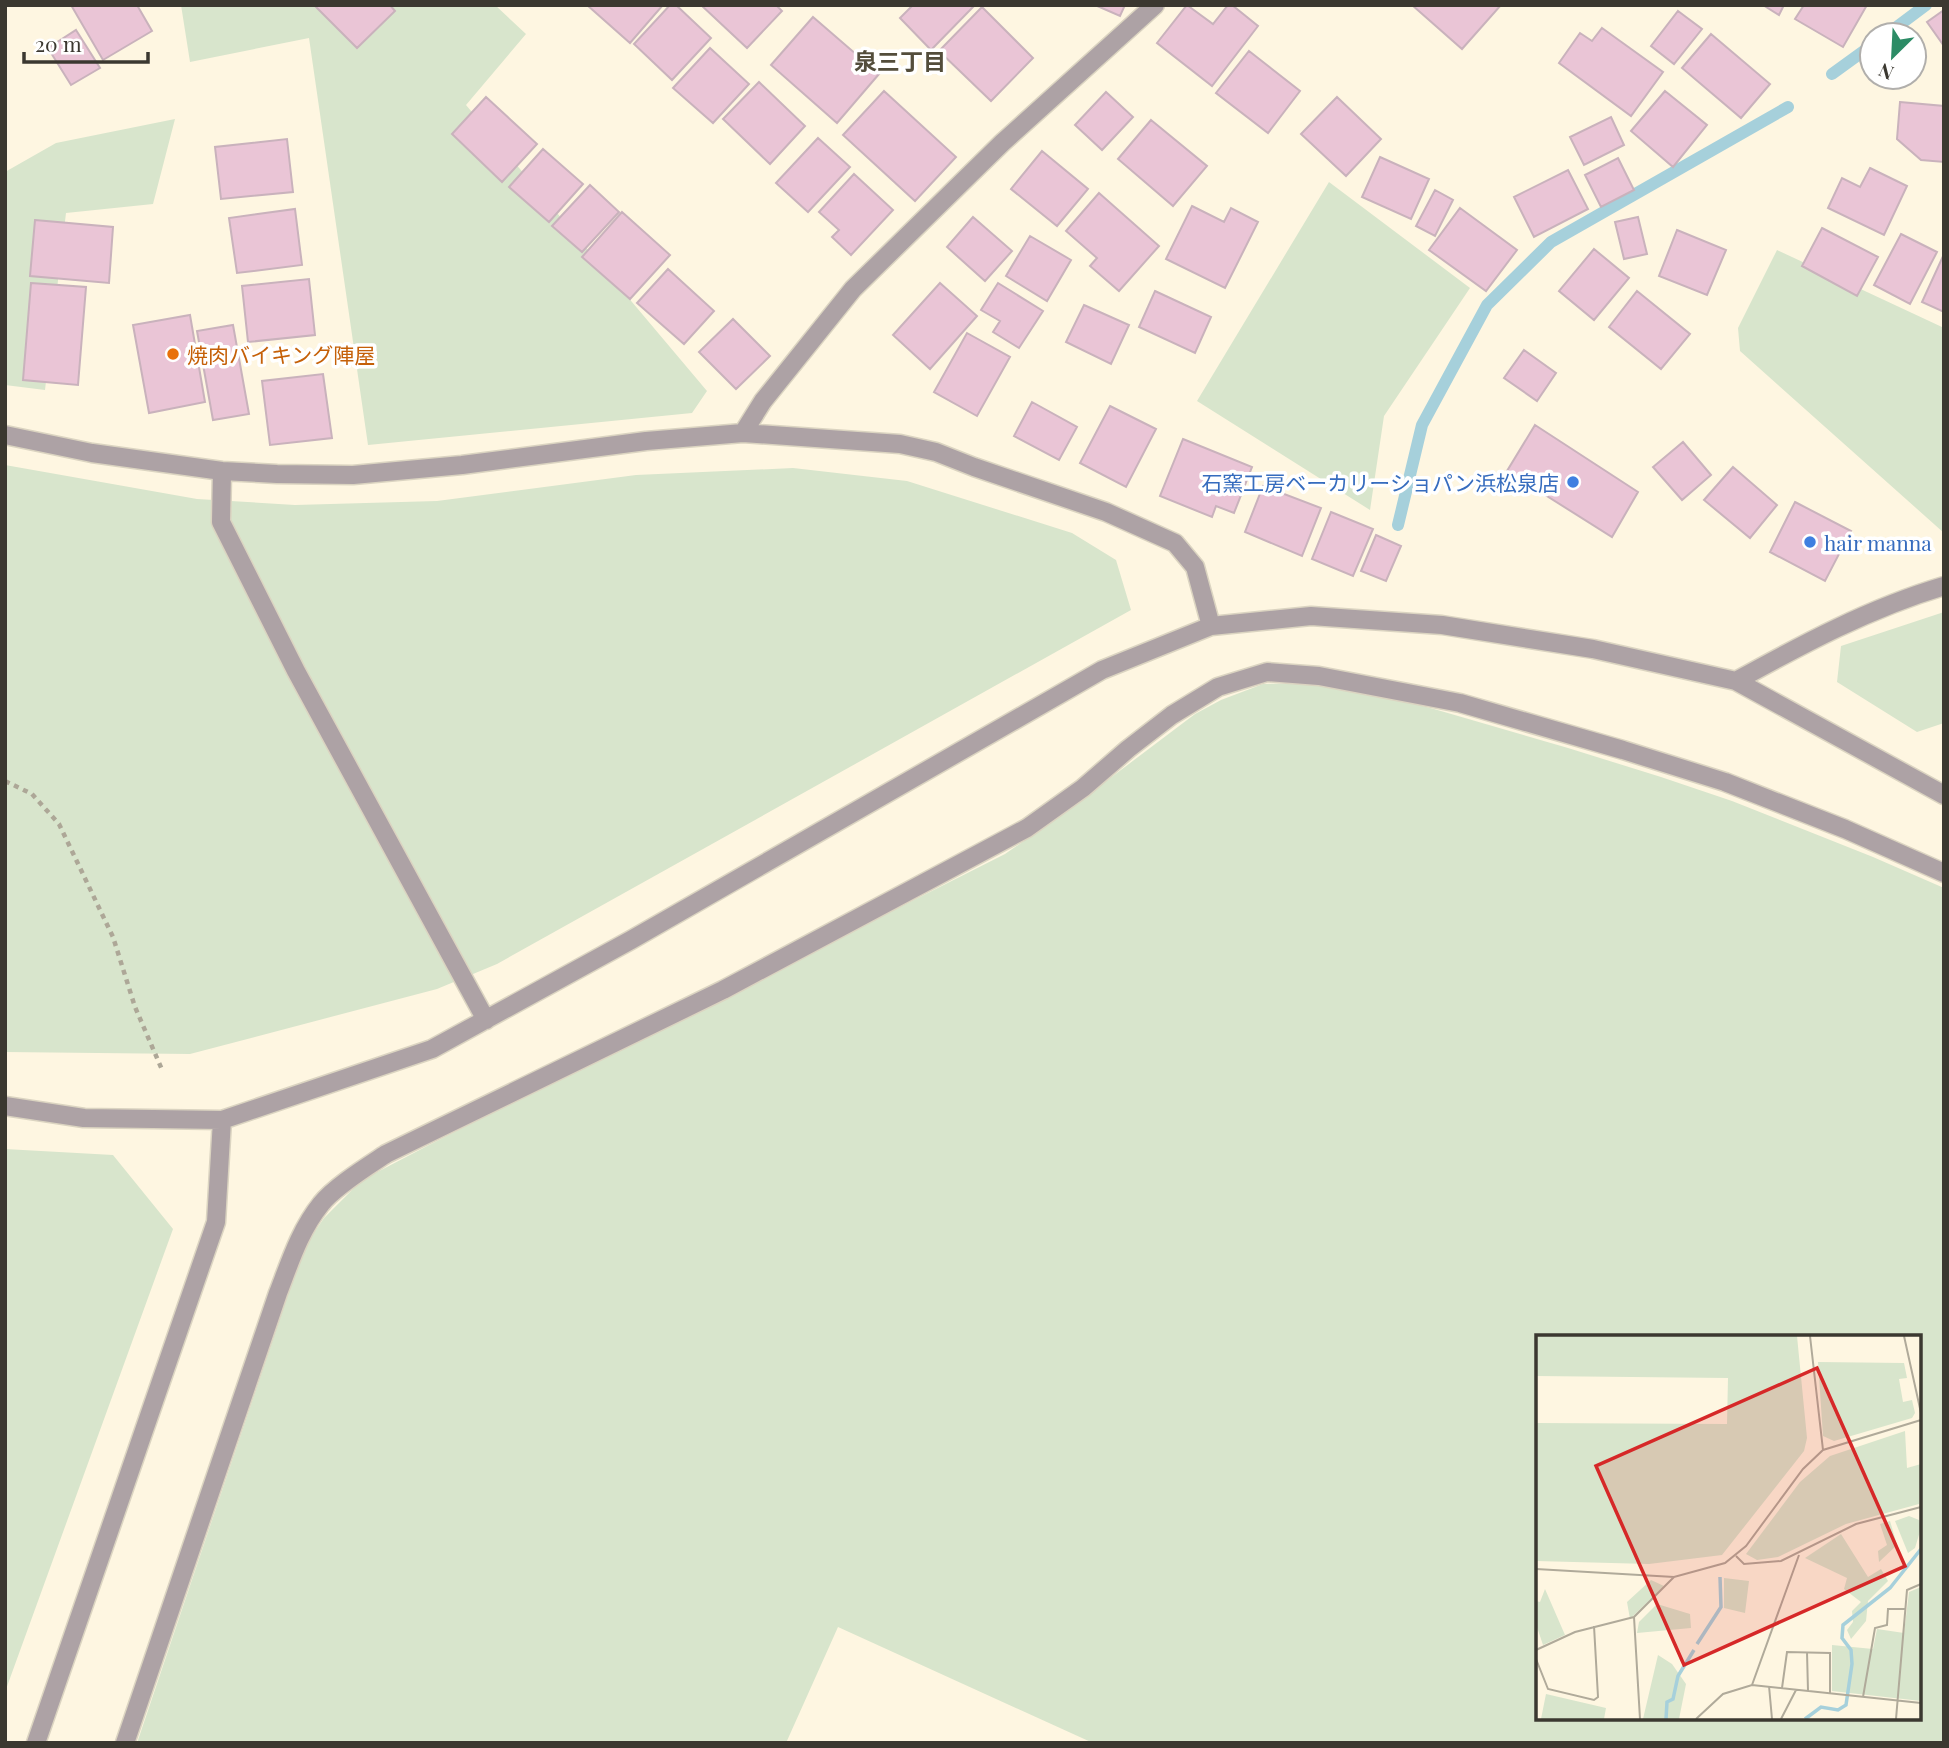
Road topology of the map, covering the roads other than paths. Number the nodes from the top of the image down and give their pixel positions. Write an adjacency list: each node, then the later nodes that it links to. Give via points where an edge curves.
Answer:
1 (1154, 5): 2 (street, via 1002,143 853,289 763,401)
2 (743, 433): 4 (street, via 353,475); 6 (street, via 900,444 936,452 1106,512 1175,543 1195,567)
3 (5, 435): 4 (street, via 92,453)
4 (222, 471): 10 (street, via 221,522 296,671)
5 (1944, 586): 7 (street, via 1819,635)
6 (1211, 626): 7 (street, via 1311,615 1442,625 1593,649); 10 (street, via 1102,670)
7 (1736, 681): 8 (street)
8 (1944, 795)
9 (1944, 873): 14 (street, via 1725,782 1460,703 1319,676 1268,672 1219,687 1172,715 1027,828 723,990 386,1154 322,1202 300,1237 278,1293)
10 (486, 1020): 12 (street, via 432,1049)
11 (5, 1106): 12 (street, via 84,1118)
12 (222, 1119): 13 (street, via 216,1222)
13 (36, 1743)
14 (125, 1743)

